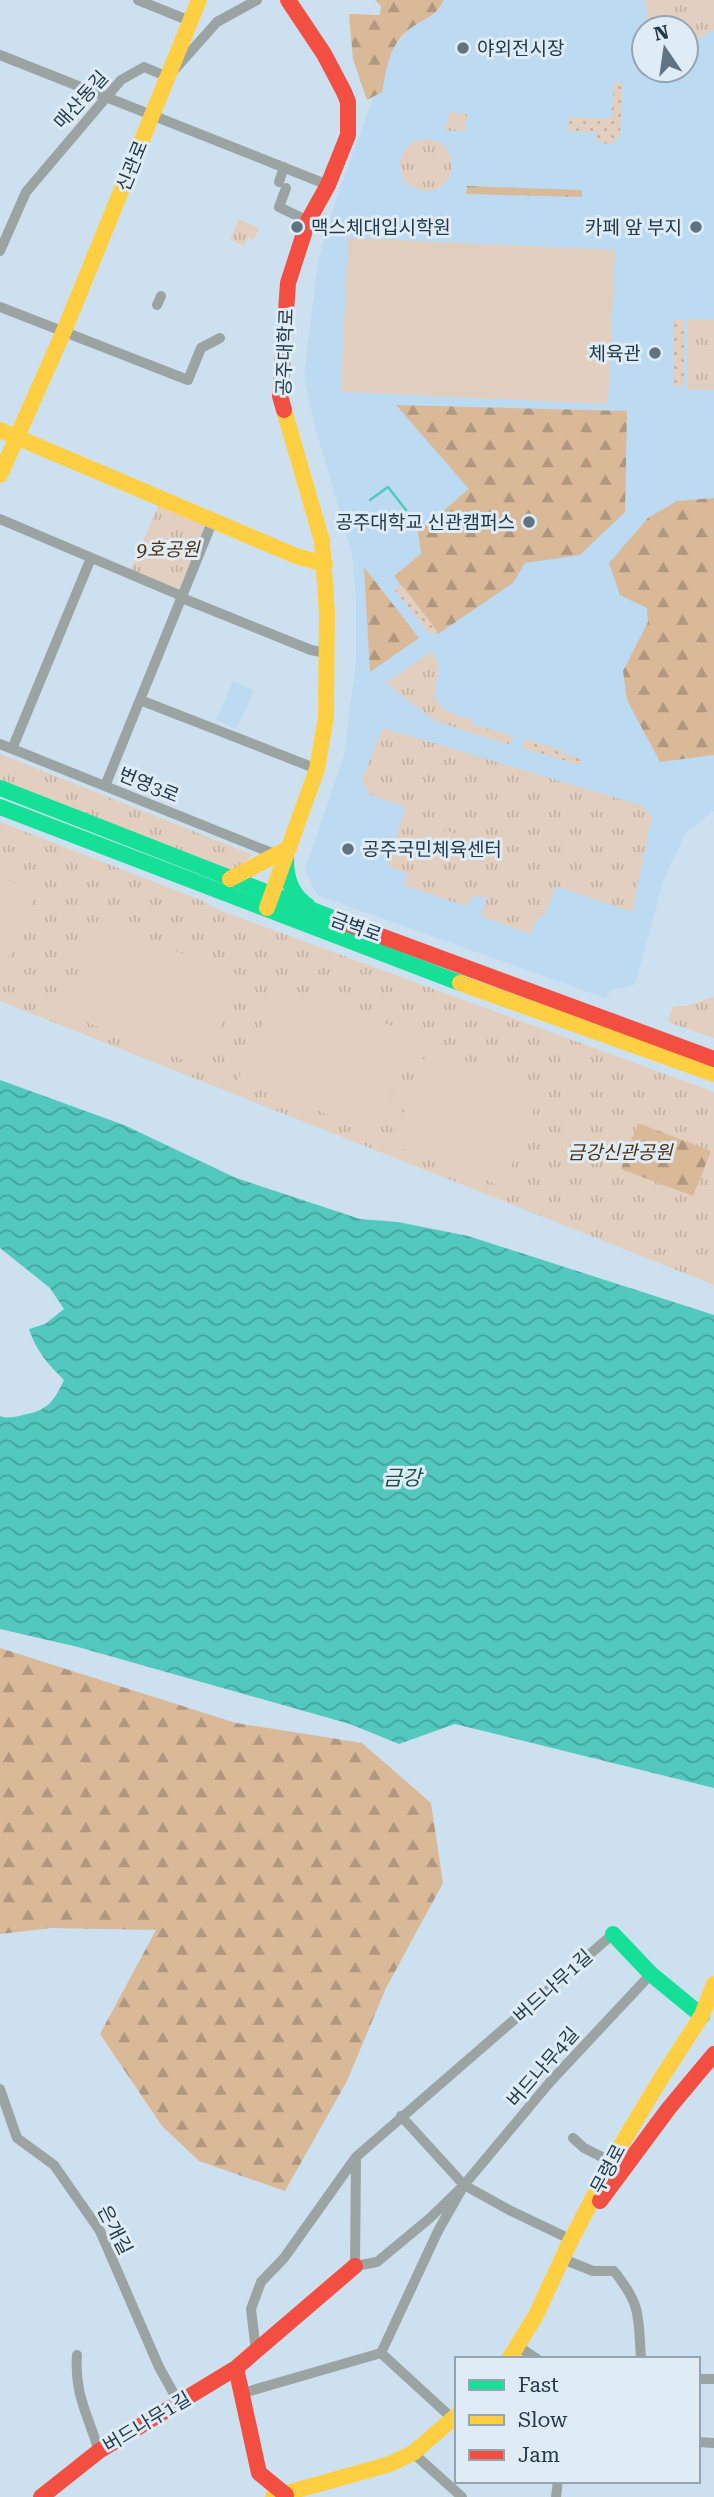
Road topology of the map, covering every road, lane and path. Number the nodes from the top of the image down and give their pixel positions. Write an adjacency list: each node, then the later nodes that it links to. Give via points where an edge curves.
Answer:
1 (138, 0): 5 (street)
2 (199, 0): 5 (main road, 신관로)
3 (257, 0): 7 (street, via 217,22)
4 (288, 0): 11 (main road, 공주대학로, via 333,69 348,102 348,135)
5 (190, 20): 7 (main road, 신관로)
6 (0, 55): 8 (street)
7 (168, 77): 8 (street, 매산동길, via 144,67 121,80); 9 (main road, 신관로)
8 (105, 98): 9 (street); 13 (street, 매산동길, via 26,192)
9 (152, 116): 10 (street); 15 (main road, 신관로)
10 (284, 167): 11 (street); 12 (street, via 278,210)
11 (328, 185): 12 (main road, 공주대학로)
12 (308, 221): 22 (main road, 공주대학로, via 288,283 280,396)
13 (0, 251)
14 (0, 307): 15 (street)
15 (64, 331): 16 (street, via 188,380 201,348); 17 (main road, 신관로)
16 (220, 338)
17 (7, 434): 18 (main road, 신관로); 20 (main road)
18 (0, 475)
19 (0, 519): 21 (street)
20 (214, 520): 22 (main road); 23 (street)
21 (91, 558): 23 (street); 27 (street)
22 (325, 564): 24 (main road, 공주대학로)
23 (182, 598): 24 (street); 25 (street)
24 (326, 653): 28 (main road, 공주대학로, via 326,717)
25 (140, 700): 28 (street); 29 (street)
26 (0, 744): 27 (street, 번영3로)
27 (12, 749): 29 (street, 번영3로)
28 (317, 769): 32 (main road, 공주대학로)
29 (105, 786): 32 (street, 번영3로)
30 (0, 788): 33 (main road, 금벽로)
31 (0, 807): 34 (main road, 금벽로)
32 (284, 854): 33 (main road); 34 (main road, 공주대학로); 35 (main road, via 289,887)
33 (230, 879): 34 (main road, 금벽로)
34 (269, 902): 35 (main road, 금벽로); 37 (main road, 금벽로, via 577,1026)
35 (316, 912): 36 (main road, 금벽로)
36 (714, 1059)
37 (714, 1074)
38 (613, 1934): 39 (main road, 버드나무1길); 44 (street, 버드나무1길)
39 (651, 1974): 41 (main road, 버드나무1길); 48 (street, 버드나무4길, via 550,2082)
40 (714, 1984): 41 (main road, 무령로)
41 (708, 2013): 47 (main road, 무령로, via 672,2060)
42 (714, 2054): 49 (main road)
43 (0, 2089): 59 (street, 은개길, via 17,2138 54,2165 100,2231)
44 (401, 2116): 46 (street, 버드나무1길); 48 (street)
45 (573, 2138): 47 (street)
46 (356, 2157): 51 (street); 52 (street, 버드나무1길, via 284,2258 261,2282 251,2309)
47 (612, 2162): 49 (main road, 무령로)
48 (464, 2185): 49 (street); 51 (street, via 377,2262); 53 (street, 버드나무4길)
49 (572, 2240): 50 (main road, 무령로)
50 (563, 2259): 54 (main road, 무령로); 56 (street, via 593,2270 614,2271 638,2310)
51 (355, 2266): 52 (main road, 버드나무1길)
52 (256, 2351): 57 (main road, 버드나무1길)
53 (380, 2353): 58 (street); 60 (street)
54 (514, 2353)
55 (77, 2355): 61 (street, via 81,2399)
56 (641, 2357)
57 (236, 2368): 58 (main road); 59 (main road, 버드나무1길)
58 (243, 2393): 63 (main road, via 259,2473)
59 (179, 2403): 61 (main road, 버드나무1길)
60 (455, 2417): 62 (main road)
61 (99, 2451): 64 (main road, 버드나무1길)
62 (413, 2453): 63 (main road); 65 (street)
63 (282, 2496)
64 (41, 2497)
65 (463, 2497)

